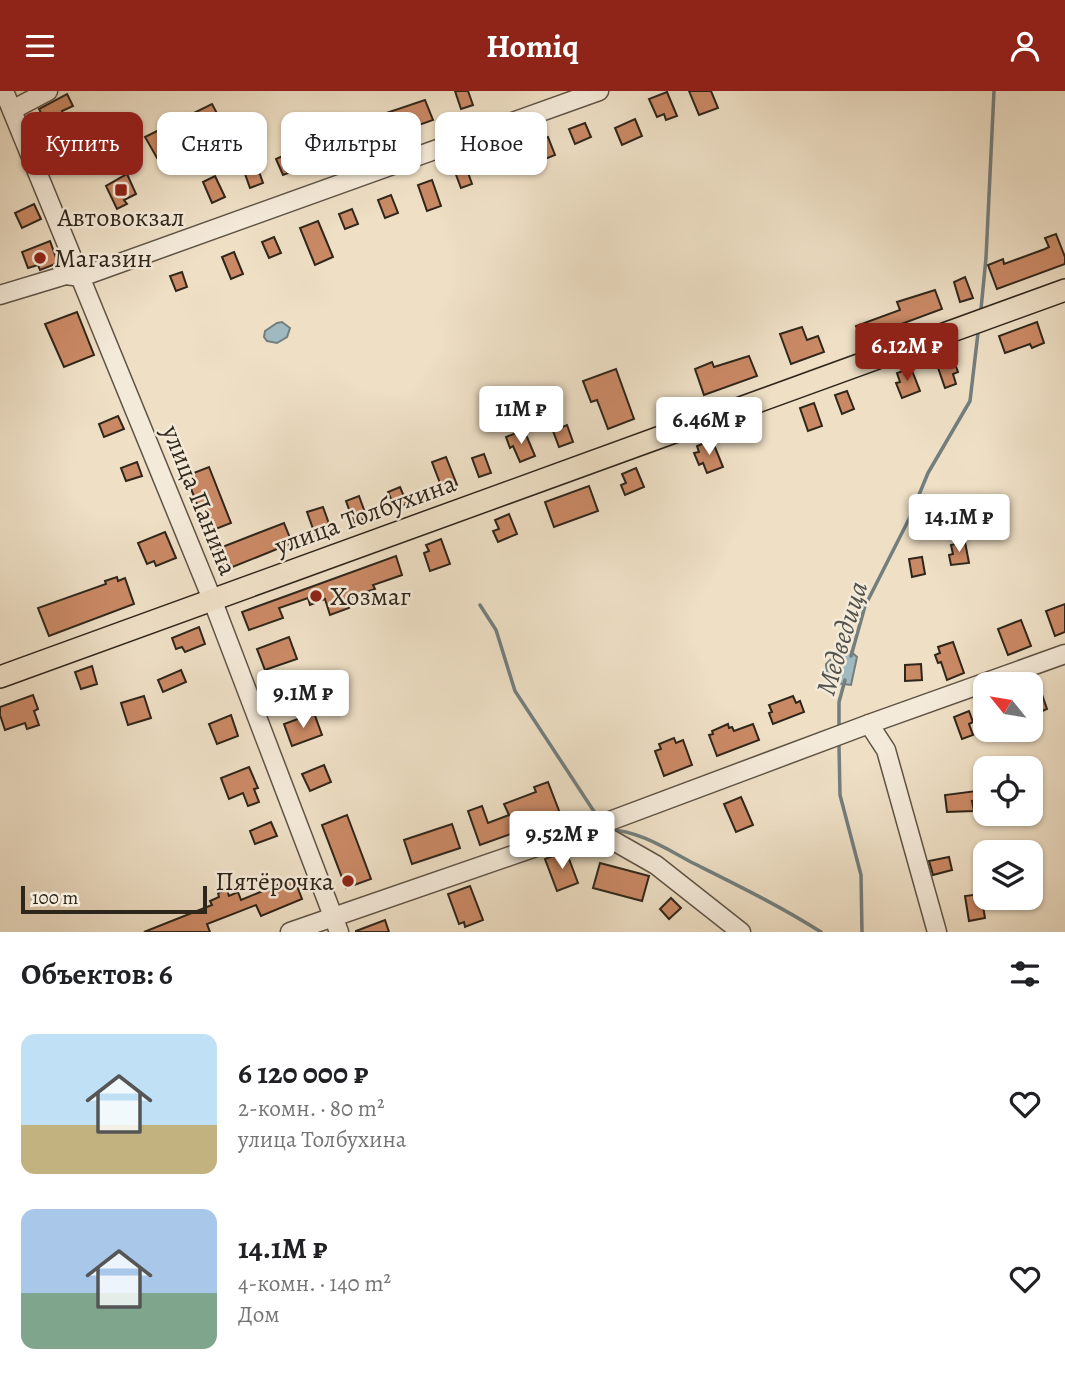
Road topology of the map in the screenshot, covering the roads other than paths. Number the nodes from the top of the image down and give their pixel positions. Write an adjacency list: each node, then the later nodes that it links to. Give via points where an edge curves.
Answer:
1 (4, 91): 4 (street, улица Панина)
2 (48, 91): 4 (street)
3 (599, 91): 5 (street)
4 (12, 110): 5 (street, улица Панина)
5 (81, 277): 7 (street, via 66,275); 8 (street, улица Панина)
6 (1065, 290): 8 (main road, улица Толбухина)
7 (0, 295)
8 (212, 599): 10 (main road, улица Толбухина); 13 (street, улица Панина)
9 (1065, 654): 11 (street)
10 (0, 677)
11 (869, 724): 12 (street); 16 (street, via 886,750)
12 (591, 828): 13 (street); 15 (street, via 656,865)
13 (336, 924): 14 (street)
14 (290, 932)
15 (741, 932)
16 (937, 932)

